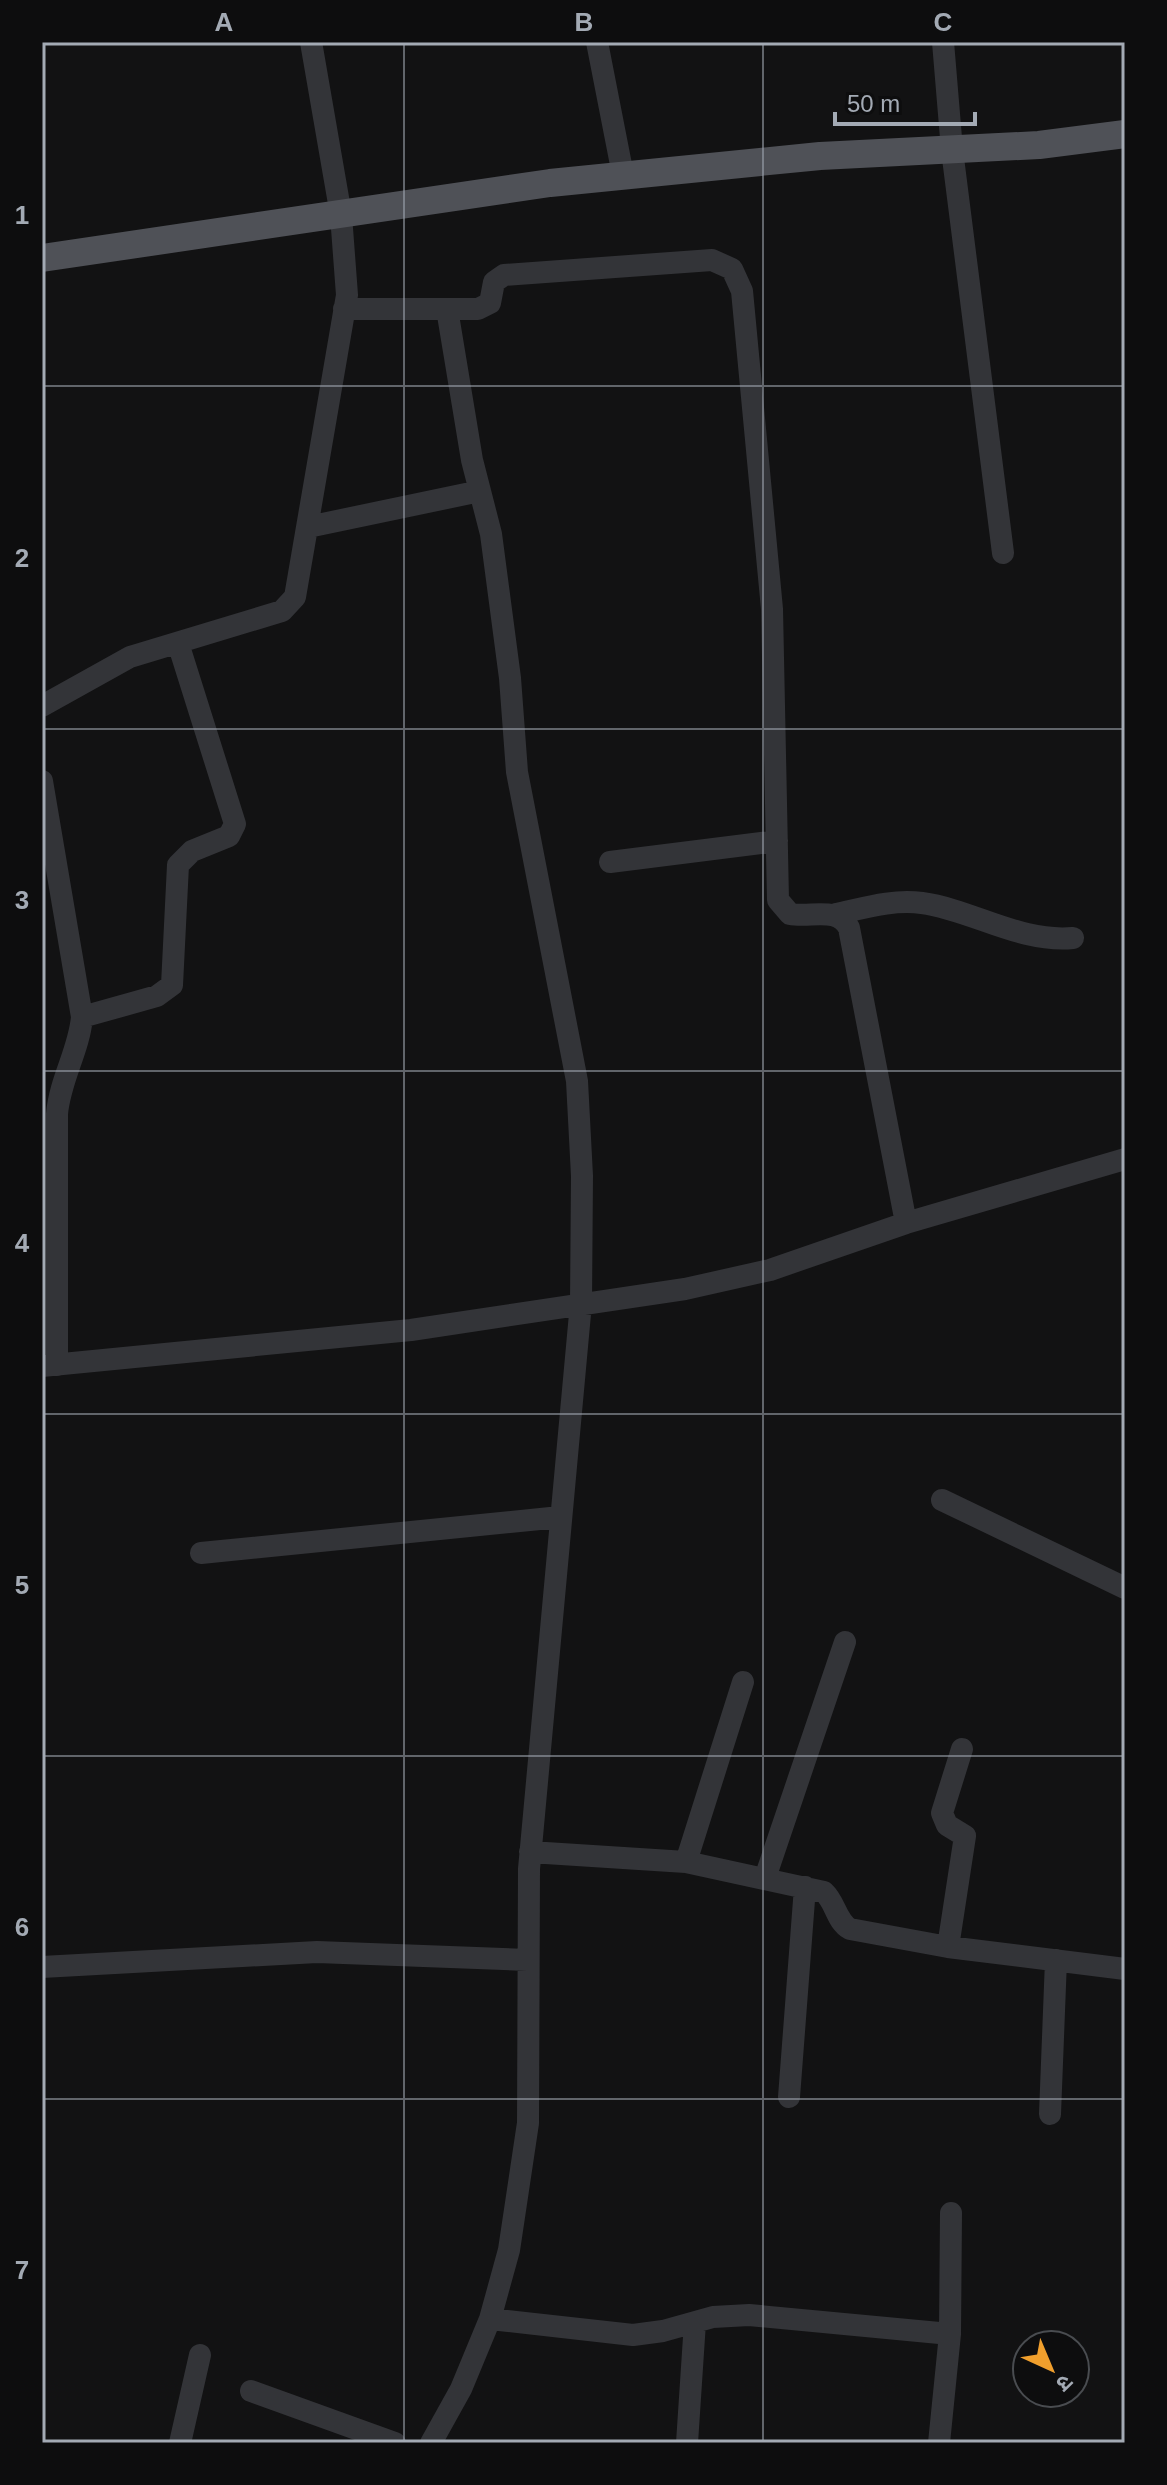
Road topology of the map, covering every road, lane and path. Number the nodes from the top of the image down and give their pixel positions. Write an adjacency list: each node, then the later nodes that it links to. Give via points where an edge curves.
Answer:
1 (311, 42): 7 (street)
2 (597, 42): 6 (street)
3 (943, 42): 5 (street)
4 (1125, 134): 5 (main road)
5 (952, 150): 6 (main road, via 820,156); 13 (street)
6 (623, 175): 7 (main road)
7 (341, 215): 8 (main road); 9 (street, via 347,277)
8 (42, 258)
9 (344, 309): 10 (street); 12 (street)
10 (447, 309): 11 (street); 17 (street, via 484,307 490,303 494,282 504,275 712,260 732,269 742,291 770,568)
11 (480, 491): 12 (street); 24 (street, via 491,534 510,678 517,772 577,1081)
12 (308, 527): 14 (street, via 291,605)
13 (1003, 553)
14 (178, 643): 15 (street, via 130,657); 21 (street, via 235,824 229,836 192,851 178,865 172,985 157,996)
15 (42, 706)
16 (42, 781): 21 (street)
17 (777, 841): 18 (street); 19 (street, via 778,900 783,908 799,915)
18 (610, 862)
19 (836, 914): 20 (street, via 885,903 923,903 1038,936); 23 (street, via 849,928)
20 (1073, 938)
21 (82, 1017): 25 (street, via 57,1114)
22 (1125, 1159): 23 (street)
23 (906, 1223): 24 (street, via 732,1280)
24 (581, 1303): 25 (street, via 411,1330); 27 (street)
25 (50, 1365)
26 (942, 1500): 29 (street)
27 (560, 1517): 28 (street); 33 (street)
28 (201, 1553)
29 (1125, 1588)
30 (845, 1642): 35 (street)
31 (743, 1682): 34 (street)
32 (962, 1749): 37 (street, via 942,1813 947,1825 965,1836)
33 (530, 1852): 34 (street); 38 (street)
34 (686, 1862): 35 (street)
35 (765, 1878): 36 (street)
36 (805, 1887): 37 (street, via 831,1898 850,1929); 42 (street)
37 (948, 1947): 39 (street)
38 (527, 1960): 40 (street, via 317,1952); 45 (street, via 528,2123 509,2250)
39 (1056, 1960): 41 (street); 43 (street)
40 (42, 1967)
41 (1125, 1969)
42 (789, 2097)
43 (1050, 2114)
44 (951, 2213): 47 (street)
45 (490, 2319): 46 (street, via 633,2335); 52 (street)
46 (695, 2322): 47 (street, via 749,2315); 53 (street)
47 (950, 2334): 54 (street)
48 (200, 2355): 50 (street)
49 (251, 2391): 51 (street)
50 (180, 2443)
51 (395, 2443)
52 (431, 2443)
53 (687, 2443)
54 (939, 2443)

